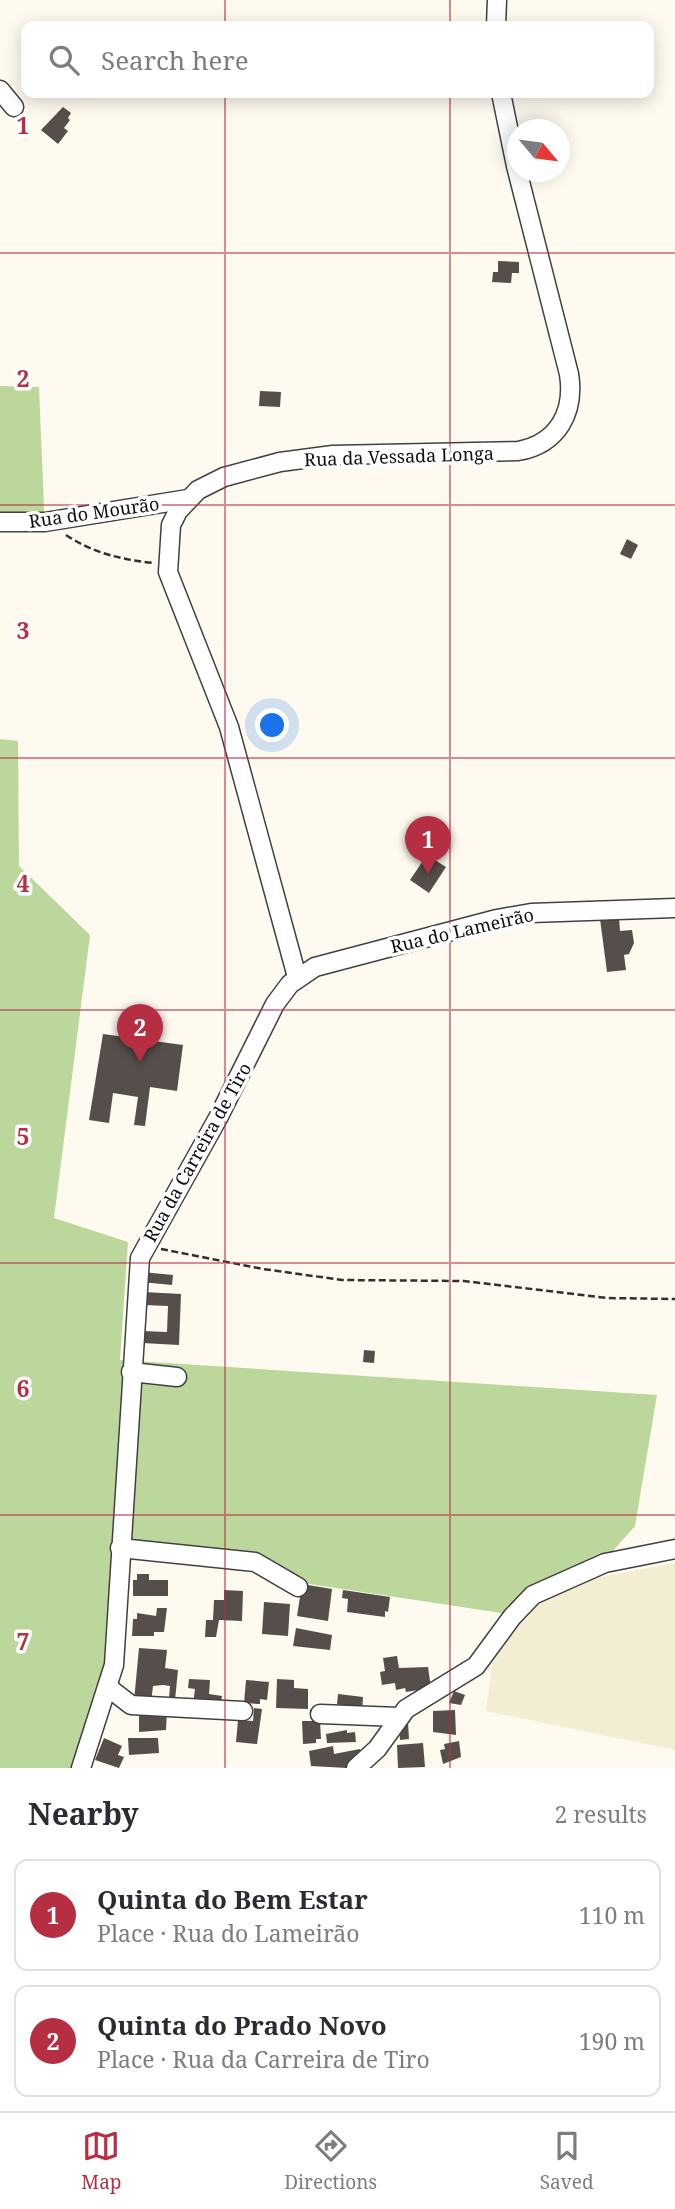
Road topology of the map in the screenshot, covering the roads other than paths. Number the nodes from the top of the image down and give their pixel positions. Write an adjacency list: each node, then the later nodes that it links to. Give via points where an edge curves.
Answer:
1 (497, 0): 2 (street)
2 (496, 21)
3 (0, 90): 5 (street)
4 (502, 98): 6 (street, Rua da Vessada Longa, via 569,374 571,405 561,426 541,444 518,451 345,454 280,462 224,477)
5 (15, 107)
6 (188, 499): 7 (street, Rua do Mourão, via 45,522); 9 (street, Rua da Vessada Longa, via 171,525 166,564 229,727)
7 (0, 522)
8 (675, 908): 9 (street, Rua do Lameirão, via 569,910 497,919 314,967)
9 (297, 977): 10 (street, Rua da Carreira de Tiro, via 275,1004 218,1118 144,1246 138,1267)
10 (131, 1372): 11 (street); 12 (street, Rua da Carreira de Tiro)
11 (177, 1377)
12 (120, 1548): 14 (street, via 255,1562); 15 (street, Rua da Carreira de Tiro)
13 (675, 1549): 18 (street, via 605,1563 542,1590 520,1608 473,1669)
14 (298, 1587)
15 (109, 1688): 16 (street, via 130,1704); 20 (street, Rua da Carreira de Tiro)
16 (243, 1711)
17 (320, 1714): 18 (street)
18 (399, 1717): 19 (street)
19 (383, 1740): 21 (street); 22 (street)
20 (81, 1768)
21 (356, 1768)
22 (381, 1768)

